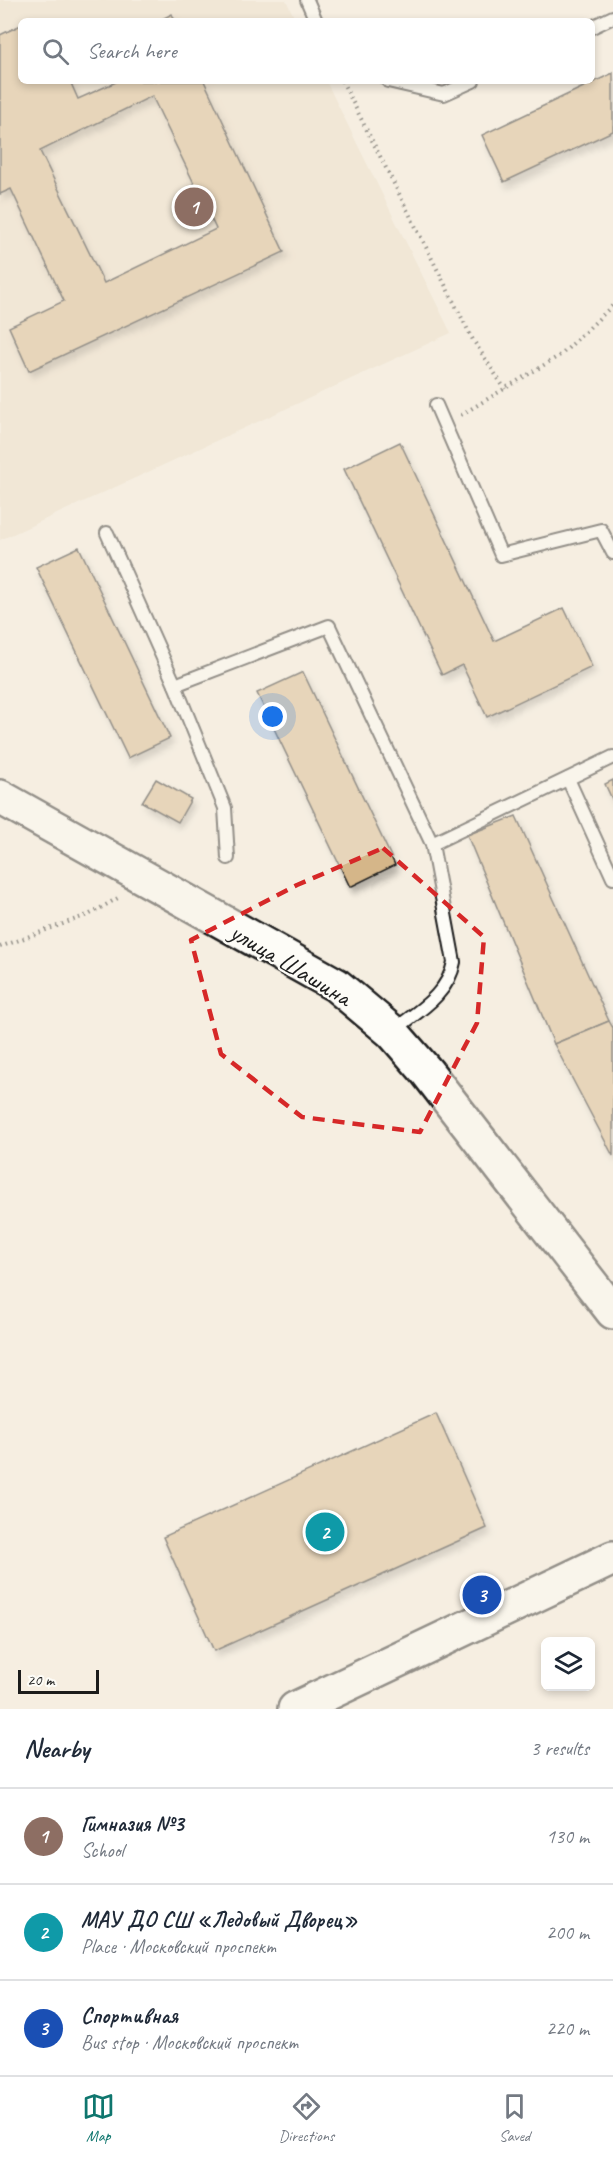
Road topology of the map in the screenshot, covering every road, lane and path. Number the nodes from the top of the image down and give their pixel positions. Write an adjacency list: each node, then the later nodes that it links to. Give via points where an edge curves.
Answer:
1 (307, 0): 2 (lane)
2 (315, 18)
3 (613, 18): 4 (lane)
4 (595, 26)
5 (344, 84): 9 (path, via 473,340)
6 (401, 84): 7 (lane, via 444,94)
7 (466, 84)
8 (613, 305): 9 (path, via 562,354)
9 (505, 389): 11 (path)
10 (436, 405): 11 (lane)
11 (445, 425): 13 (lane, via 501,555 601,530)
12 (107, 533): 14 (lane)
13 (613, 554)
14 (175, 685): 18 (lane, via 329,626); 19 (lane, via 225,808)
15 (613, 757): 16 (lane)
16 (568, 779): 18 (lane); 20 (lane)
17 (0, 796): 23 (street, улица Шашина, via 336,985)
18 (432, 844): 23 (lane, via 453,970 441,993)
19 (228, 858)
20 (613, 878)
21 (126, 901): 22 (path, via 116,897 90,914)
22 (0, 947)
23 (392, 1032): 24 (street, улица Шашина)
24 (613, 1312)
25 (613, 1558): 26 (street)
26 (295, 1709)

